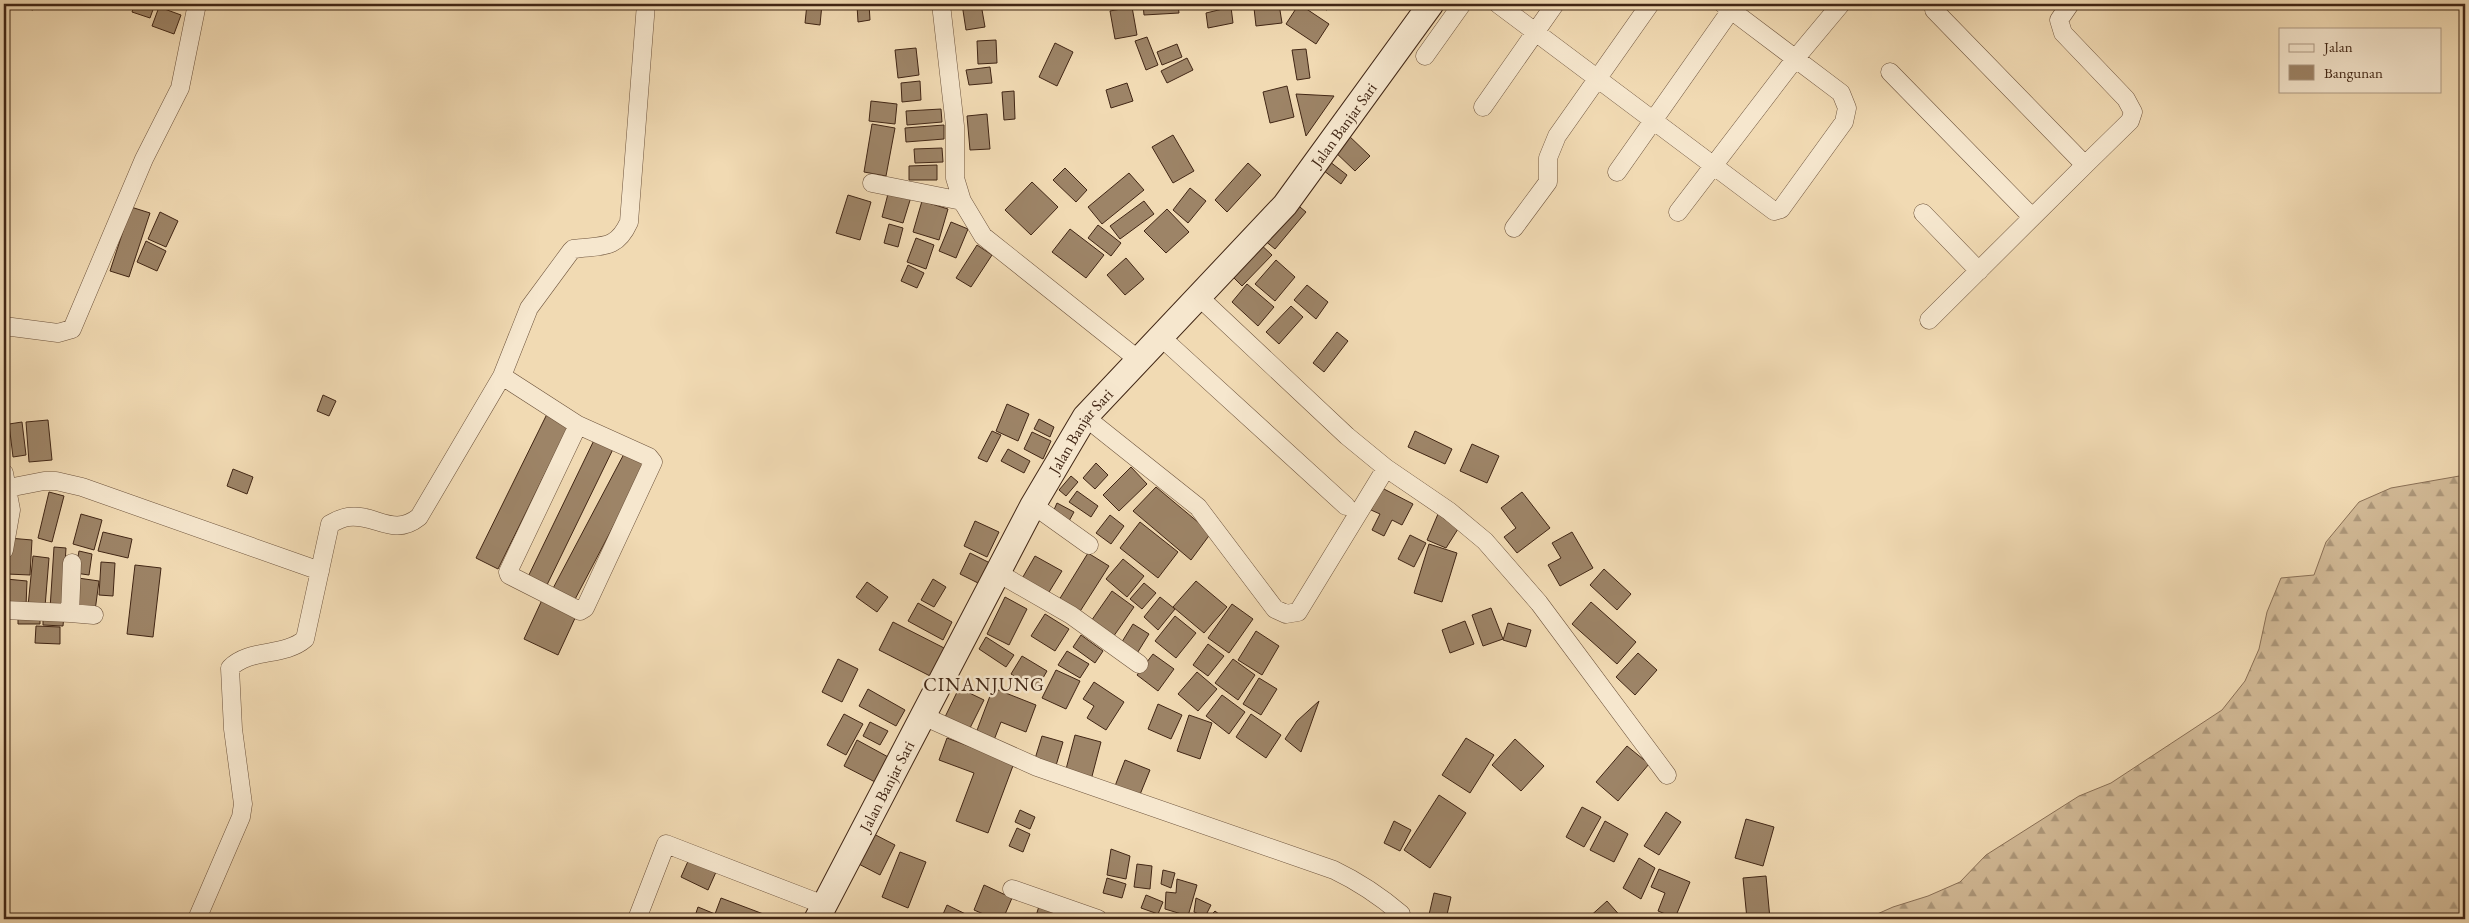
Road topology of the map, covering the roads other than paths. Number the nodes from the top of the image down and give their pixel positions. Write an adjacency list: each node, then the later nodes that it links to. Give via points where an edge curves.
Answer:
1 (197, 4): 32 (street, via 180,88 144,159 72,329 58,333)
2 (646, 4): 35 (street, via 629,222 623,234 612,244 571,251 529,308)
3 (941, 4): 24 (street, via 956,126 955,178)
4 (1431, 4): 30 (street, Jalan Banjar Sari, via 1285,205)
5 (1462, 4): 14 (street)
6 (1498, 4): 13 (street)
7 (1555, 4): 13 (street)
8 (1650, 4): 17 (street)
9 (1841, 4): 15 (street)
10 (2070, 4): 20 (street, via 2059,20 2063,34 2126,99 2133,112 2130,121)
11 (1727, 7): 15 (street); 19 (street)
12 (1934, 10): 20 (street)
13 (1536, 32): 17 (street); 18 (street)
14 (1425, 56)
15 (1795, 59): 21 (street); 21 (street, via 1841,94 1848,108 1844,122 1781,209 1774,212 1767,208)
16 (1890, 72): 27 (street)
17 (1597, 79): 19 (street); 28 (street, via 1556,136 1548,158 1548,182)
18 (1483, 107)
19 (1653, 122): 21 (street); 22 (street)
20 (2085, 165): 27 (street)
21 (1712, 166): 25 (street)
22 (1617, 172)
23 (872, 182): 24 (street)
24 (962, 201): 34 (street, via 983,236)
25 (1678, 212)
26 (1923, 213): 29 (street)
27 (2032, 217): 29 (street)
28 (1514, 228)
29 (1979, 271): 31 (street)
30 (1199, 297): 33 (street, Jalan Banjar Sari); 38 (street, via 1347,436)
31 (1929, 320)
32 (4, 326)
33 (1162, 338): 34 (street, Jalan Banjar Sari); 41 (street)
34 (1140, 361): 36 (street, Jalan Banjar Sari)
35 (502, 376): 37 (street); 45 (street, via 420,517 410,525 397,526 350,516 334,521 330,524)
36 (1086, 418): 38 (street, via 1198,507 1275,609 1286,614 1298,612); 40 (street, Jalan Banjar Sari)
37 (578, 425): 37 (street, via 508,572 580,611 652,462 649,457)
38 (1386, 468): 52 (street, via 1449,511 1485,541 1539,604)
39 (6, 480): 43 (street, via 11,510); 45 (street, via 56,481 82,487)
40 (1033, 505): 42 (street); 46 (street, Jalan Banjar Sari)
41 (1346, 506)
42 (1089, 545)
43 (4, 550)
44 (72, 563): 48 (street)
45 (320, 571): 56 (street, via 305,639 296,647 247,657 230,668 232,729 243,804 241,817)
46 (998, 573): 50 (street, via 1072,615); 51 (street, Jalan Banjar Sari)
47 (4, 610): 48 (street)
48 (70, 613): 49 (street)
49 (94, 615)
50 (1139, 664)
51 (923, 716): 54 (street, via 1037,767 1334,870 1358,881); 55 (street, Jalan Banjar Sari)
52 (1667, 775)
53 (1012, 888): 58 (street)
54 (1401, 914)
55 (822, 915): 57 (street, via 666,844)
56 (197, 919)
57 (637, 919)
58 (1098, 919)

